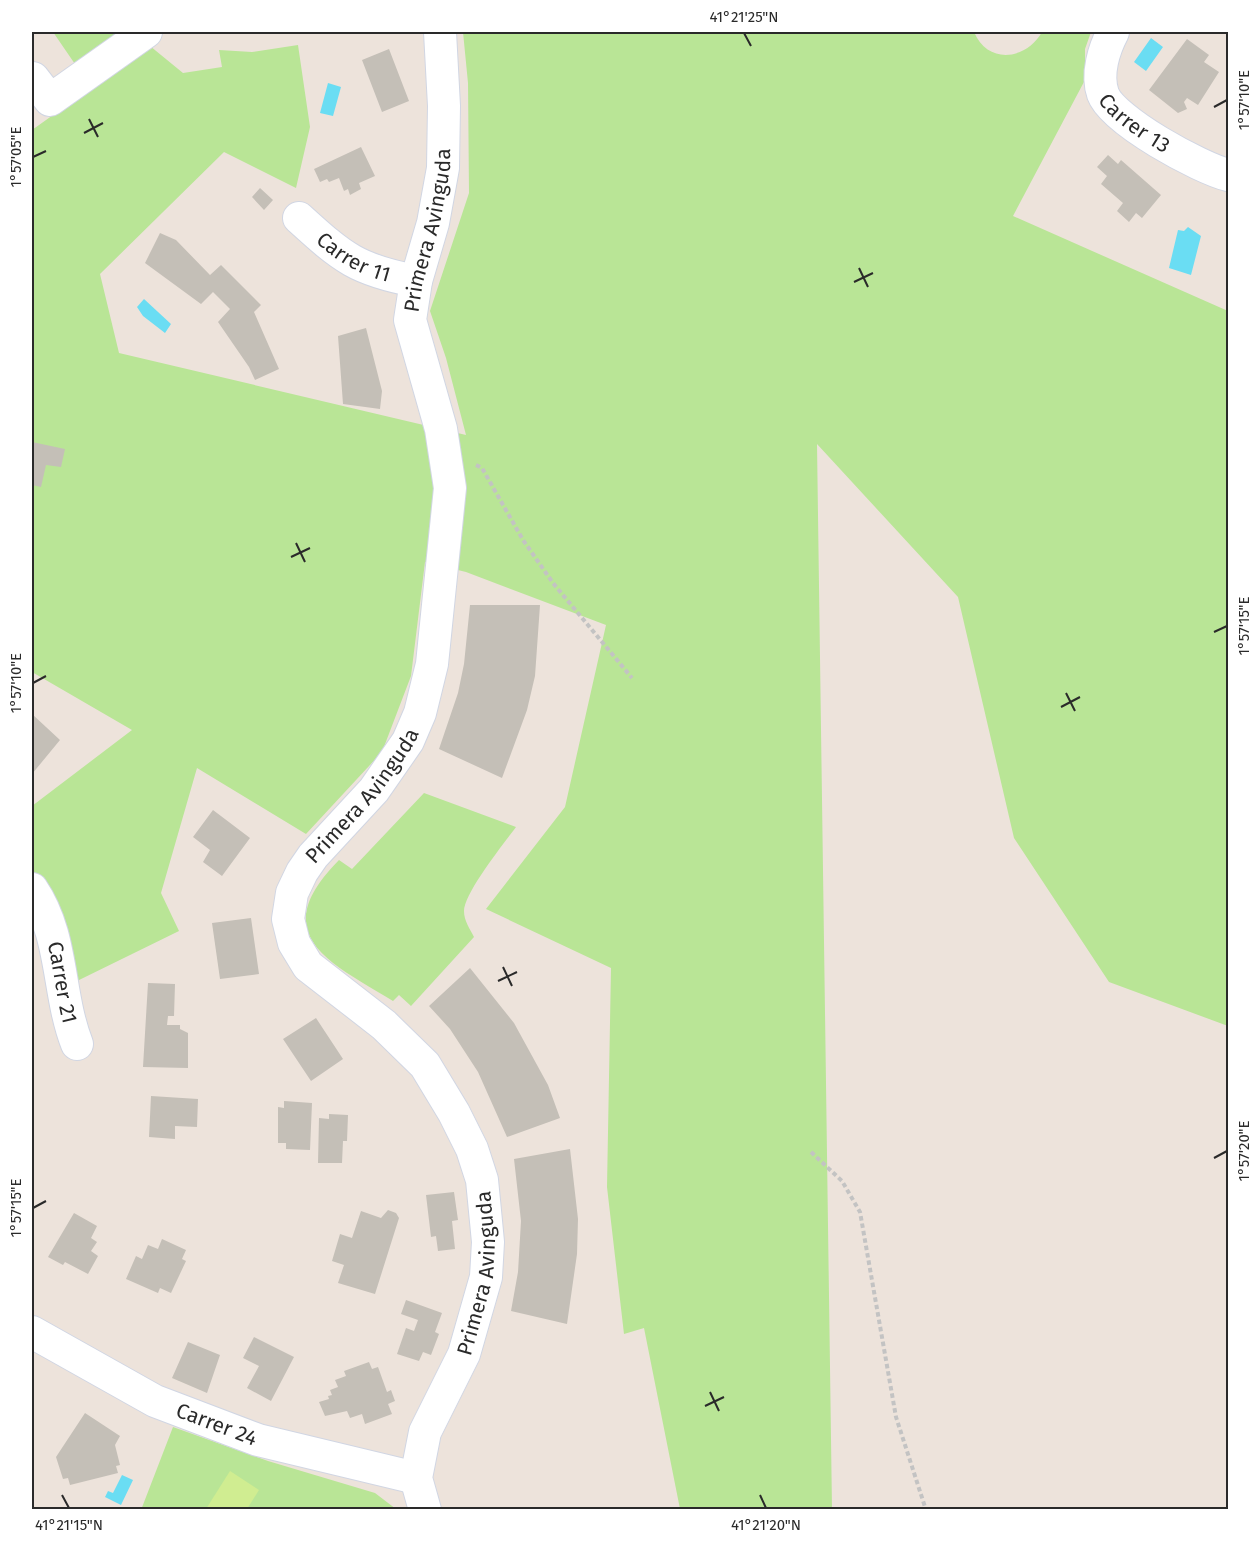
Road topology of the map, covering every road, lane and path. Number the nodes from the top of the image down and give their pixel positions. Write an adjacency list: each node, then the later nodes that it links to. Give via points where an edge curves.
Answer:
1 (146, 32): 4 (street, via 50,100)
2 (440, 32): 7 (street, Primera Avinguda, via 443,168 433,223)
3 (1113, 32): 5 (street, Carrer 13, via 1102,63 1102,92 1107,104 1151,137)
4 (33, 78)
5 (1228, 175)
6 (299, 218): 7 (street, Carrer 11, via 355,264)
7 (416, 281): 8 (street, Primera Avinguda, via 411,320)
8 (444, 442): 9 (path, via 482,468 553,583); 14 (street, Primera Avinguda, via 450,488 448,518 432,664 420,713 397,760 302,872 292,893 288,919 294,943 308,966 384,1025 425,1065 472,1149 482,1180 489,1242 486,1277 464,1354 425,1432)
9 (632, 678)
10 (32, 889): 11 (street, Carrer 21, via 43,908 58,953 65,1011)
11 (77, 1044)
12 (811, 1152): 16 (path, via 842,1181 860,1212 896,1417)
13 (32, 1332): 14 (street, Carrer 24, via 145,1396 247,1436)
14 (416, 1478): 15 (street)
15 (424, 1509)
16 (926, 1509)

